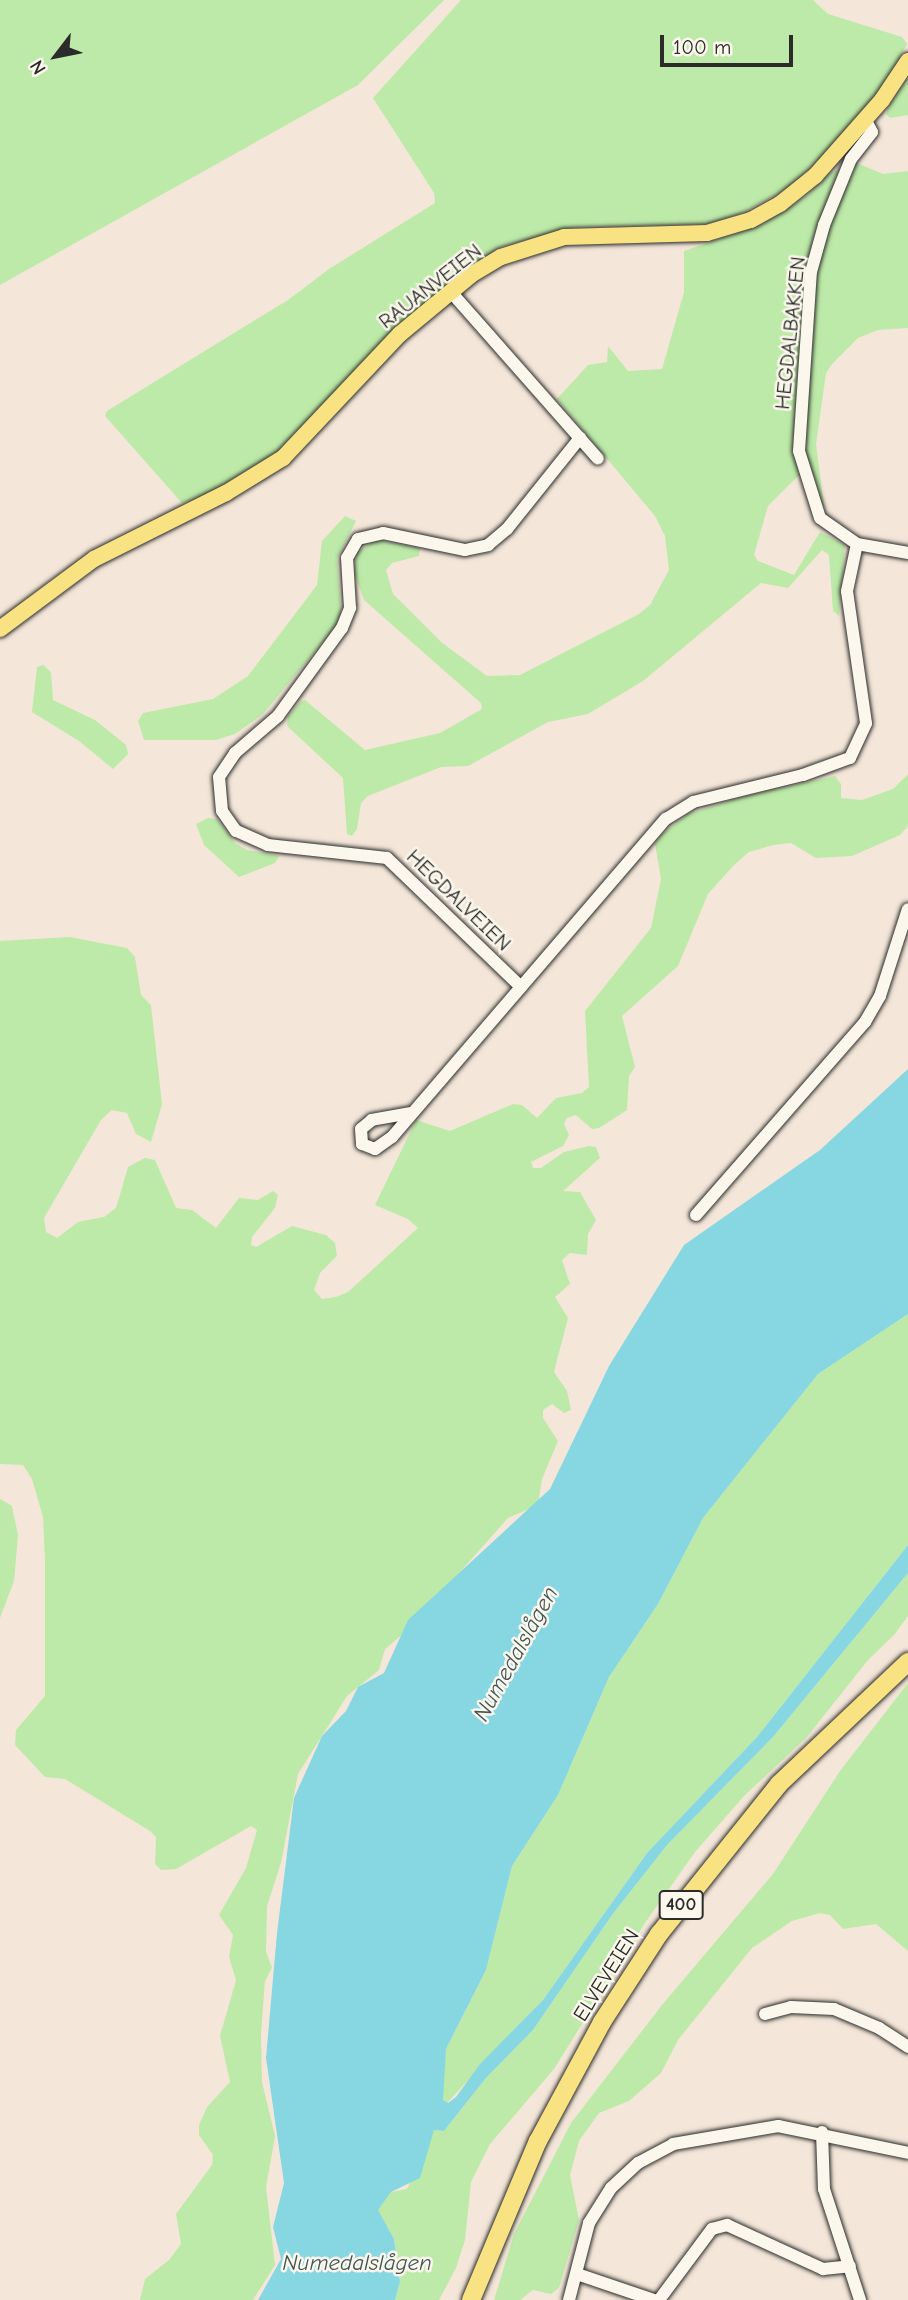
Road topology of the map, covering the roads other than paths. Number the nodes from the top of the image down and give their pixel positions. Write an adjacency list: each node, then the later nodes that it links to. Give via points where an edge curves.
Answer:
1 (908, 61): 2 (main road, RAUANVEIEN)
2 (865, 119): 3 (main road, RAUANVEIEN, via 801,189 751,220 695,234 551,239 501,257); 6 (street, HEGDALBAKKEN, via 872,132 851,159 811,272 799,451 810,498 820,518)
3 (451, 292): 4 (street); 8 (main road, RAUANVEIEN, via 377,356 283,458 226,493 94,559)
4 (580, 438): 5 (street); 10 (street, HEGDALVEIEN, via 508,529 488,545 465,550 383,533 358,539 347,558 350,608 342,628 286,707 235,753 219,777 222,811 236,831 268,845 387,858)
5 (598, 458)
6 (857, 544): 7 (street); 10 (street, via 847,591 866,723 857,749 837,765 678,810)
7 (908, 553)
8 (0, 629)
9 (908, 909): 12 (street, via 880,996 865,1022)
10 (521, 987): 11 (street)
11 (411, 1113)
12 (696, 1215)
13 (908, 1662): 20 (highway, ELVEVEIEN / 400, via 779,1784 659,1934 602,2022 538,2141)
14 (765, 2014): 15 (street, via 791,2007 834,2009 879,2028)
15 (908, 2047)
16 (822, 2132): 17 (street); 18 (street, via 824,2189); 19 (street, via 778,2126 706,2136 673,2144 638,2163 611,2188 589,2223)
17 (908, 2153)
18 (850, 2266): 22 (street, via 822,2269 727,2225 712,2229); 23 (street)
19 (577, 2274): 21 (street); 22 (street)
20 (471, 2300)
21 (569, 2300)
22 (657, 2300)
23 (860, 2300)

